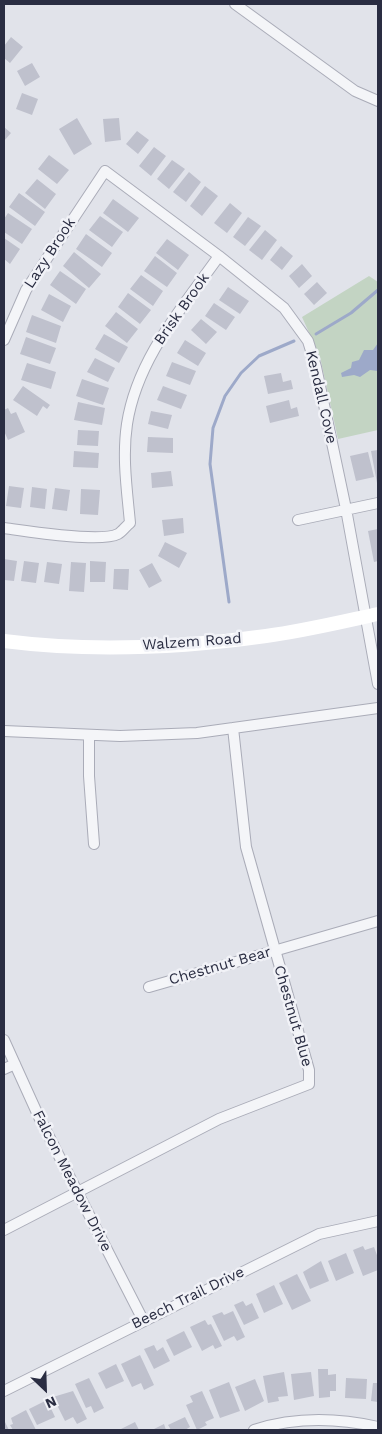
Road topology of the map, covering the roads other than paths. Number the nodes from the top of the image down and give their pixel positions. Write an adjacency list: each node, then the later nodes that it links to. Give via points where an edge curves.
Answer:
1 (235, 4): 2 (street, via 355,91)
2 (378, 101)
3 (105, 171): 4 (street, Kendall Cove); 5 (street, Lazy Brook, via 26,290)
4 (219, 256): 7 (street, Kendall Cove, via 284,308 308,342); 9 (street, Brisk Brook, via 157,342 138,383 127,424 124,474 130,523 118,534 93,536)
5 (4, 340)
6 (378, 502): 7 (street)
7 (346, 509): 8 (street); 10 (street, Kendall Cove)
8 (298, 520)
9 (4, 528)
10 (373, 615): 11 (street, Walzem Road, via 267,636 176,645 86,647); 12 (street, Kendall Cove)
11 (4, 641)
12 (378, 684)
13 (378, 708): 14 (street)
14 (232, 728): 16 (street, via 197,733); 19 (street, Chestnut Blue, via 246,847)
15 (4, 731): 16 (street)
16 (89, 735): 17 (street)
17 (94, 844)
18 (378, 921): 19 (street, Chestnut Bear)
19 (273, 950): 20 (street, Chestnut Bear); 24 (street, Chestnut Blue, via 309,1070 309,1084 219,1119)
20 (149, 987)
21 (4, 1040): 22 (street, Falcon Meadow Drive)
22 (14, 1064): 23 (street); 24 (street, Falcon Meadow Drive)
23 (4, 1069)
24 (77, 1192): 26 (street); 27 (street, Falcon Meadow Drive)
25 (378, 1221): 27 (street, Beech Trail Drive, via 319,1234)
26 (4, 1230)
27 (143, 1320): 28 (street, Beech Trail Drive)
28 (4, 1391)
29 (378, 1427): 30 (street, via 336,1420)
30 (254, 1430)

